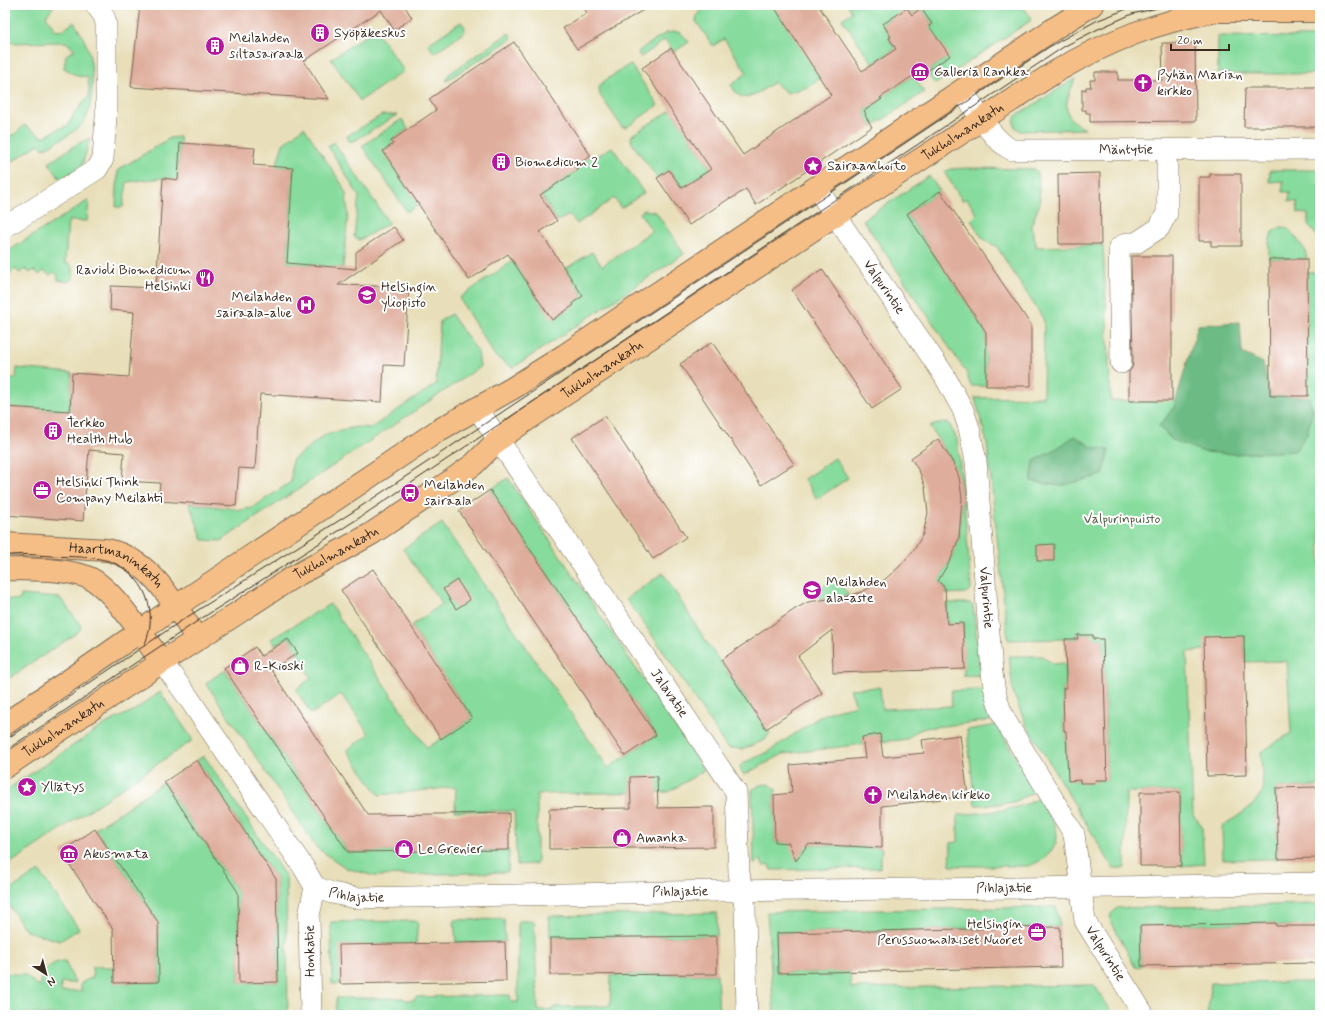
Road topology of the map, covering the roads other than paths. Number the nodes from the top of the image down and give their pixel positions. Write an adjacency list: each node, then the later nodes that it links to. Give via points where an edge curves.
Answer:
1 (96, 5): 12 (street, via 106,23 107,106 103,159 97,169)
2 (1092, 5): 6 (main road)
3 (1174, 5): 4 (main road)
4 (1218, 11): 5 (main road); 7 (main road, Tukholmankatu, via 1168,21 1118,40 1074,61)
5 (1320, 11)
6 (962, 90): 7 (street, Mäntytie); 10 (main road)
7 (982, 119): 8 (street, Mäntytie, via 1004,146 1012,150); 11 (main road, Tukholmankatu)
8 (1320, 149)
9 (1167, 165): 13 (street, via 1167,213 1159,228 1136,243 1126,243 1119,248)
10 (816, 187): 11 (street, Valpurintie); 14 (main road, via 565,355)
11 (835, 215): 15 (main road, Tukholmankatu); 26 (street, Valpurintie, via 944,375 963,410 976,461 994,690 1005,720 1074,834)
12 (5, 227)
13 (1121, 363)
14 (477, 408): 15 (street, Jalavatie); 18 (main road, via 439,430)
15 (498, 440): 20 (main road, Tukholmankatu, via 474,464 371,534 290,579); 27 (street, Jalavatie, via 736,792 738,873)
16 (5, 544): 18 (main road, Haartmaninkatu, via 118,552 148,571)
17 (5, 569): 19 (main road, Haartmaninkatu, via 67,572 89,578 106,590)
18 (175, 607): 19 (main road); 20 (main road, Haartmaninkatu)
19 (140, 632): 21 (main road, Haartmaninkatu); 22 (main road)
20 (197, 639): 21 (main road, Tukholmankatu)
21 (162, 662): 23 (main road, Tukholmankatu); 25 (street, Pihlajatie, via 196,708)
22 (5, 724)
23 (5, 767)
24 (1320, 883): 26 (street, Pihlajatie)
25 (315, 887): 27 (street, Pihlajatie, via 356,898); 28 (street, Honkatie, via 309,916)
26 (1080, 887): 27 (street, Pihlajatie); 30 (street, Valpurintie, via 1085,921)
27 (742, 891): 29 (street, Jalavatie, via 745,907)
28 (311, 1015)
29 (747, 1015)
30 (1144, 1015)

